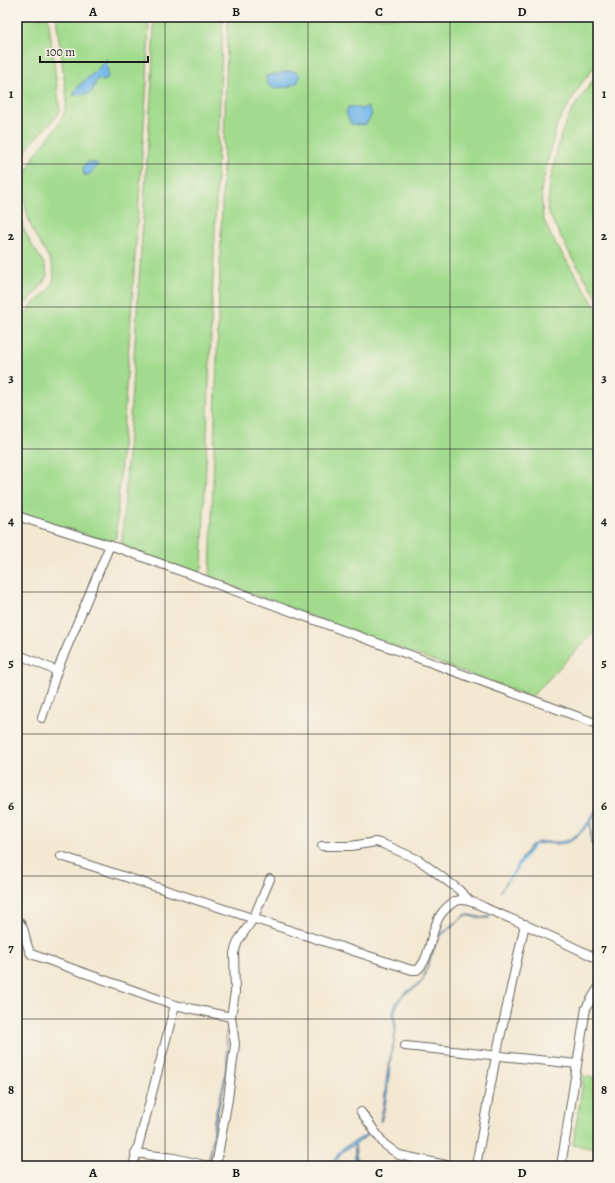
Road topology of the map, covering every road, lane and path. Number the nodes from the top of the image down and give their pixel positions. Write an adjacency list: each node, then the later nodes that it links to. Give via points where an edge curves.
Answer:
1 (17, 516): 2 (street)
2 (110, 545): 4 (street); 6 (street)
3 (17, 654): 4 (street)
4 (57, 671): 5 (street)
5 (42, 718)
6 (598, 724)
7 (322, 846): 10 (street, via 351,846 376,842 383,844 419,860)
8 (61, 856): 11 (street)
9 (270, 879): 11 (street)
10 (471, 902): 11 (street, via 461,900 446,907 434,925 423,963 415,970); 13 (street)
11 (253, 919): 17 (street, via 238,941 234,953 235,992)
12 (17, 920): 16 (street, via 24,931 26,947 31,954)
13 (525, 924): 14 (street); 19 (street)
14 (598, 959)
15 (598, 988): 20 (street, via 586,1008)
16 (175, 1005): 17 (street); 22 (street)
17 (231, 1017): 25 (street, via 235,1033 235,1050)
18 (405, 1046): 19 (street)
19 (496, 1056): 20 (street); 27 (street)
20 (577, 1064): 28 (street)
21 (361, 1112): 26 (street, via 384,1144 399,1155)
22 (135, 1153): 23 (street); 24 (street)
23 (133, 1166)
24 (209, 1166)
25 (216, 1166)
26 (451, 1166)
27 (476, 1166)
28 (561, 1166)

